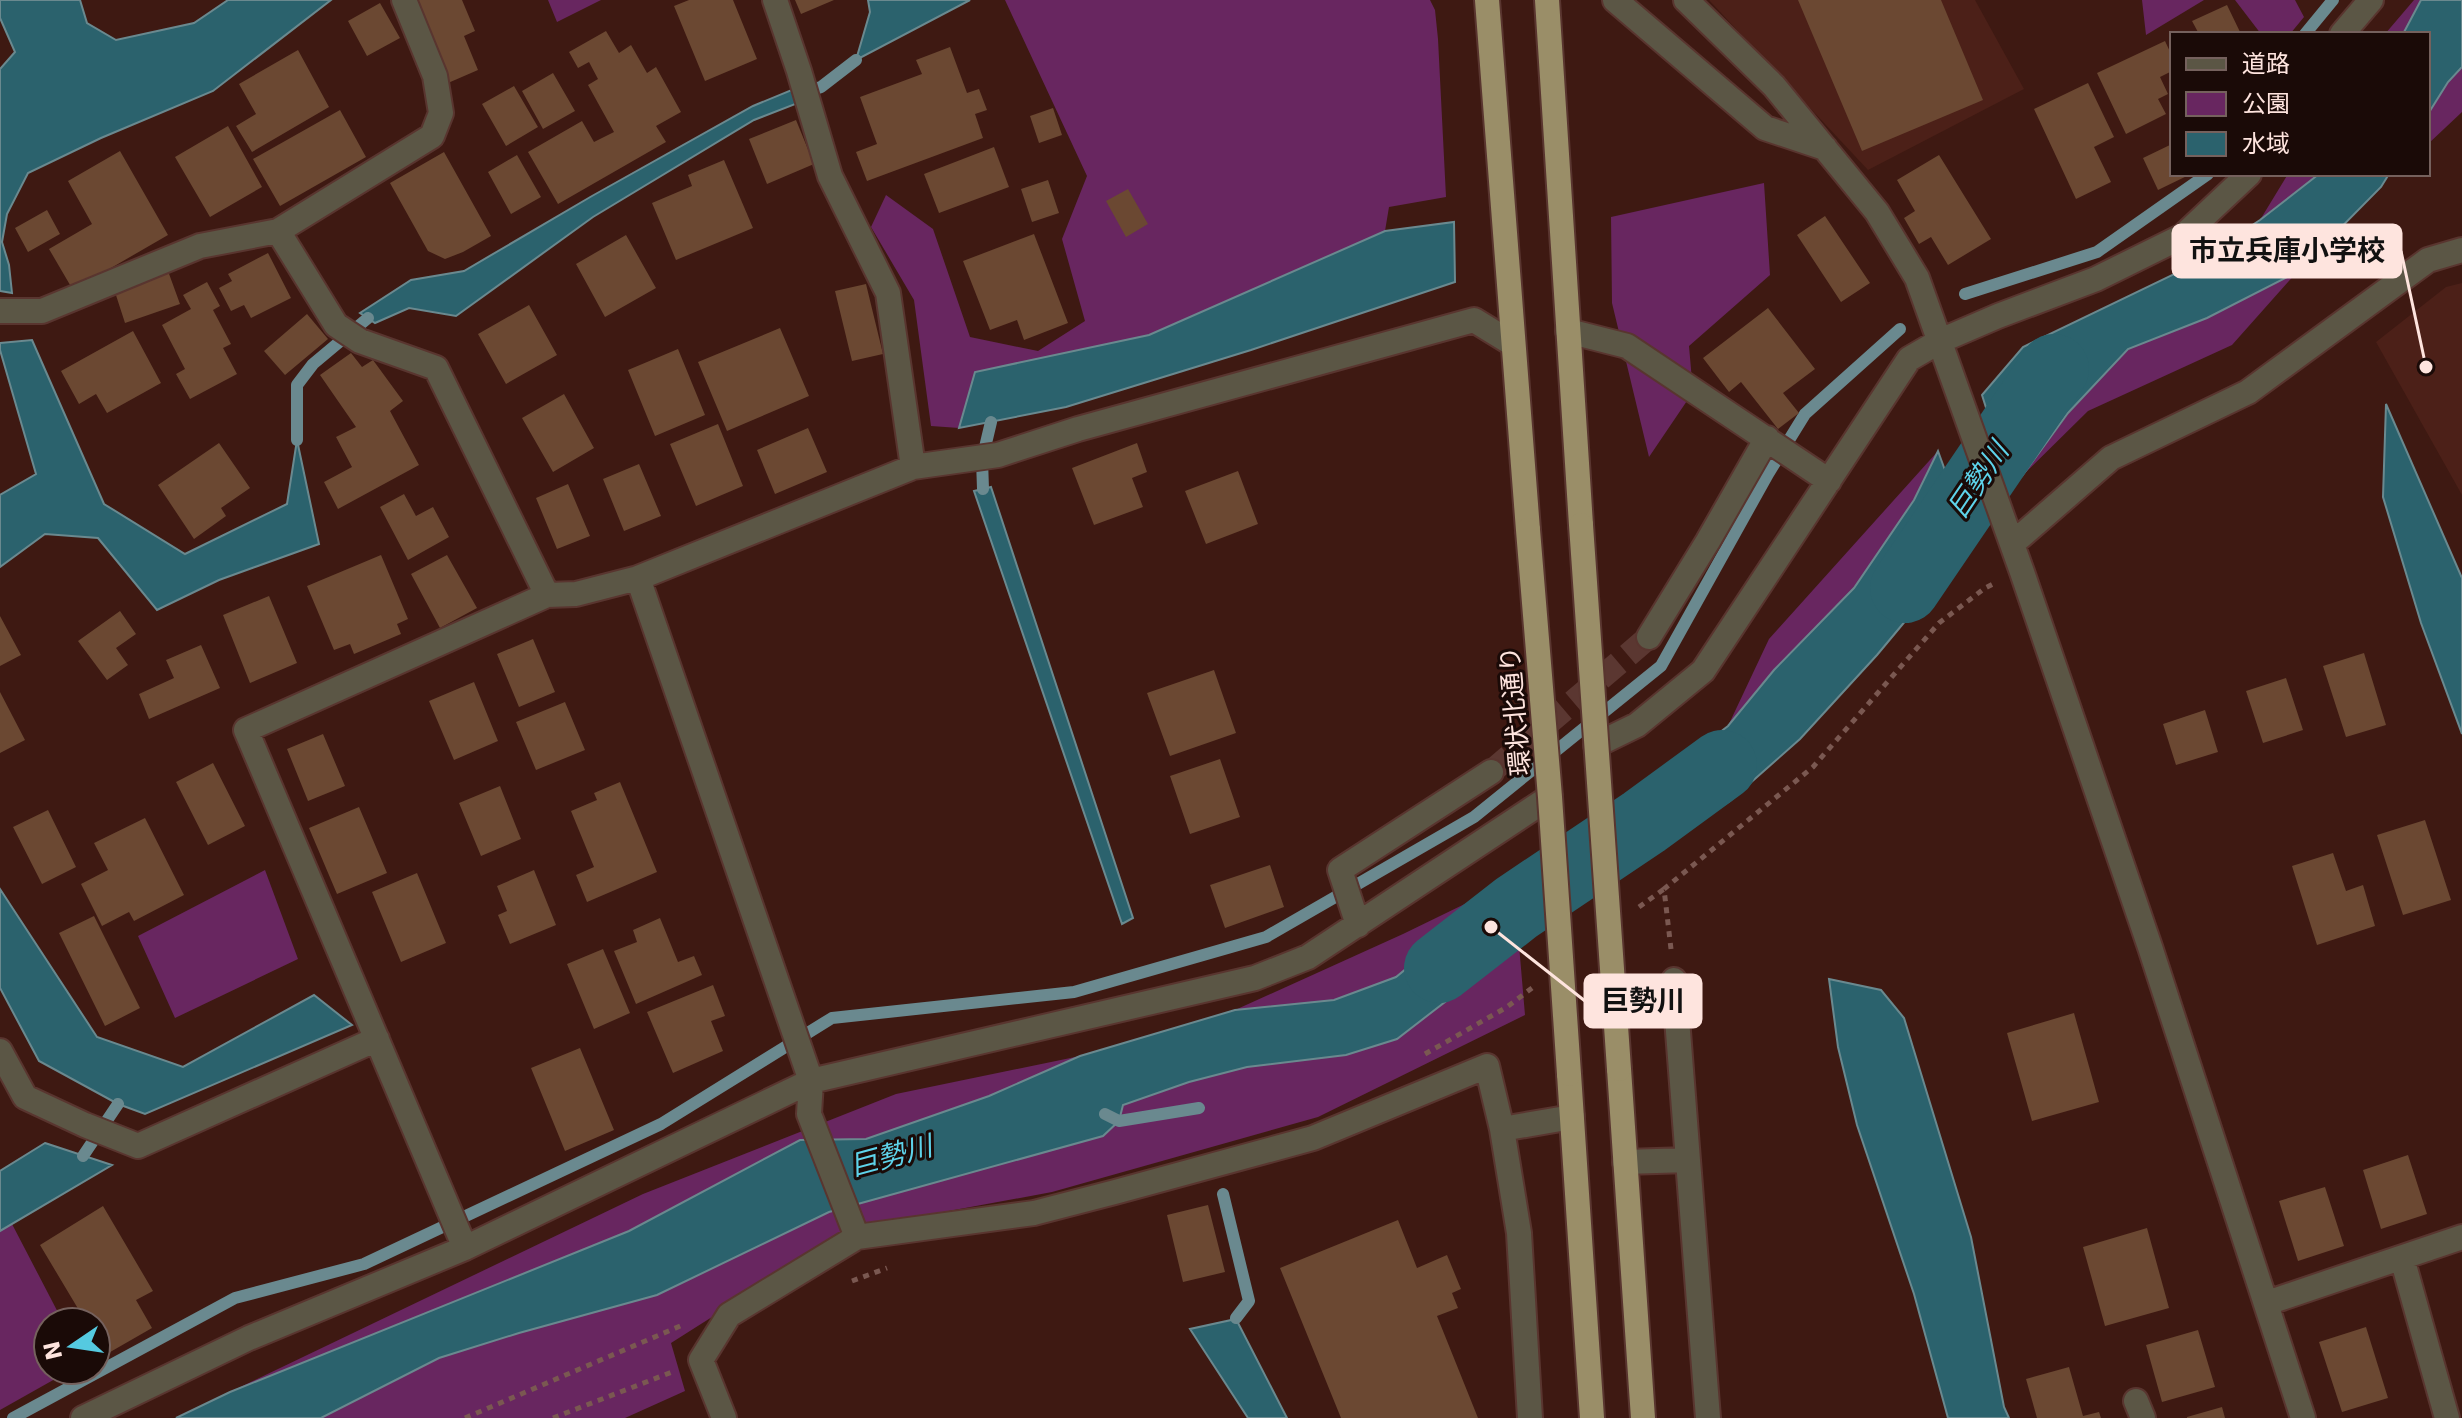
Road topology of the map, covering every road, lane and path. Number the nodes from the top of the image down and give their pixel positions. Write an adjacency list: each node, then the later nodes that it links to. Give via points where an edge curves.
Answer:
1 (404, 0): 11 (street, via 435,76 441,113 432,136)
2 (775, 0): 18 (street, via 830,176 888,293)
3 (1487, 0): 16 (highway, 環状北通り)
4 (1547, 0): 14 (highway)
5 (1615, 0): 9 (street, via 1765,128)
6 (1686, 0): 9 (street, via 1774,86)
7 (2371, 0): 8 (street)
8 (2344, 32)
9 (1825, 148): 15 (street, via 1877,212 1917,278)
10 (2247, 176): 15 (street, via 2183,236 2096,279)
11 (278, 231): 13 (street, via 200,246 42,311); 23 (street, via 336,325 360,341 436,368)
12 (2462, 250): 20 (street, via 2428,260 2248,392 2111,458)
13 (0, 311)
14 (1568, 331): 17 (street, via 1627,346); 25 (highway, bridge)
15 (1940, 341): 19 (street, via 1909,359); 20 (street)
16 (1513, 344): 18 (street, via 1474,320 998,455); 27 (highway, 環状北通り, bridge)
17 (1767, 438): 19 (street); 24 (street)
18 (913, 467): 22 (street)
19 (1829, 481): 25 (street, via 1703,671 1637,725)
20 (2012, 544): 21 (street)
21 (2022, 572): 29 (path, via 1985,588 1939,623 1813,767 1664,889); 41 (street)
22 (638, 578): 23 (street, via 576,594); 32 (street)
23 (547, 595): 30 (street, via 246,730)
24 (1649, 637)
25 (1596, 745): 36 (highway, bridge)
26 (1491, 772): 28 (street, via 1340,870)
27 (1550, 797): 28 (street); 33 (highway, 環状北通り, bridge)
28 (1358, 925): 32 (street, via 1308,957 1255,978)
29 (1674, 980): 35 (street)
30 (377, 1039): 31 (street, via 138,1146 25,1097); 39 (street)
31 (0, 1051)
32 (807, 1070): 37 (street, via 809,1114); 39 (street)
33 (1572, 1117): 34 (street); 45 (highway, 環状北通り)
34 (1502, 1129): 37 (street, via 1487,1066 1313,1138 1115,1192 1034,1213); 44 (street, via 1519,1233)
35 (1688, 1160): 36 (street); 47 (street)
36 (1625, 1162): 46 (highway)
37 (857, 1237): 43 (street, via 729,1315 701,1360)
38 (2462, 1237): 40 (street)
39 (465, 1248): 42 (street, via 249,1338)
40 (2402, 1258): 41 (street); 49 (street)
41 (2267, 1303): 48 (street)
42 (83, 1418)
43 (724, 1418)
44 (1530, 1418)
45 (1592, 1418)
46 (1643, 1418)
47 (1708, 1418)
48 (2303, 1418)
49 (2447, 1418)

